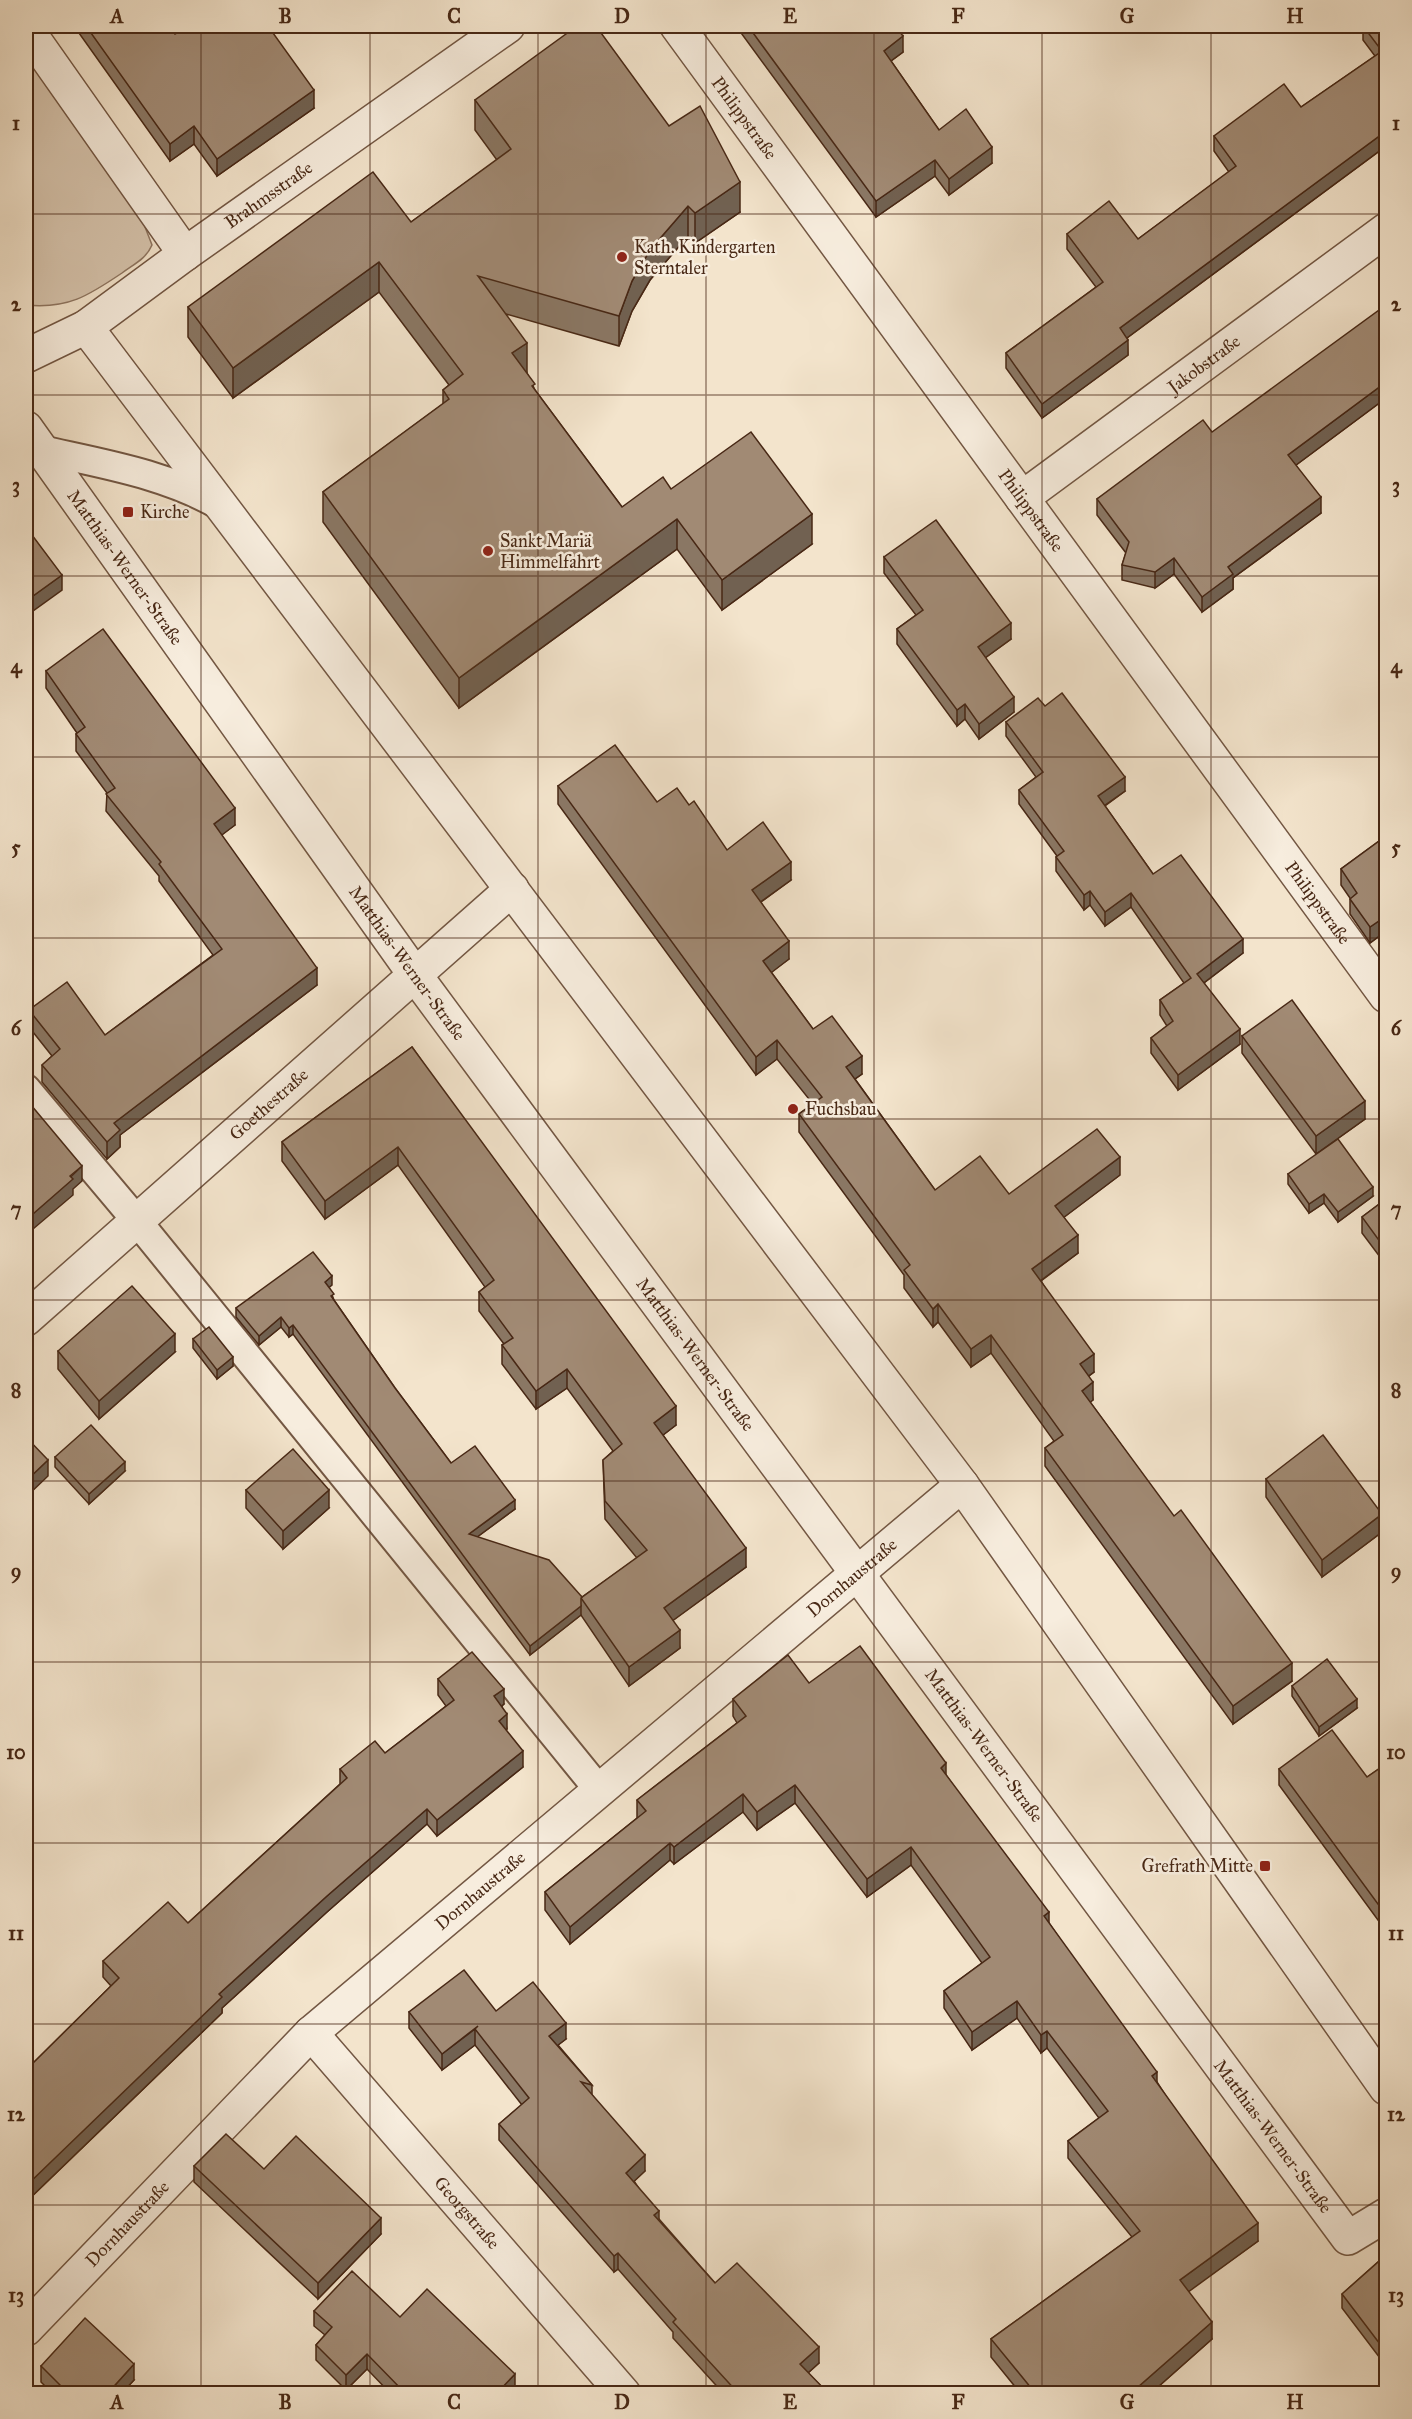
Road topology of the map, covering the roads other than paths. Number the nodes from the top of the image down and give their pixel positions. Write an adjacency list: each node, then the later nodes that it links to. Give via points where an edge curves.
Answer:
1 (508, 26): 5 (street, Brahmsstraße)
2 (677, 26): 9 (street, Philippstraße)
3 (26, 28): 5 (street)
4 (1386, 230): 9 (street, Jakobstraße)
5 (185, 254): 6 (street, Brahmsstraße)
6 (86, 327): 7 (street, Brahmsstraße); 10 (street)
7 (26, 356)
8 (33, 439): 10 (lane, via 159,477 194,490); 12 (street, Matthias-Werner-Straße)
9 (1022, 498): 13 (street, Philippstraße)
10 (223, 508): 11 (street)
11 (512, 889): 12 (street, Goethestraße); 17 (street)
12 (415, 975): 15 (street, Goethestraße); 18 (street, Matthias-Werner-Straße)
13 (1386, 996)
14 (26, 1089): 15 (lane)
15 (137, 1221): 16 (street, Goethestraße); 19 (lane)
16 (26, 1319)
17 (962, 1485): 18 (street, Dornhaustraße); 21 (street)
18 (856, 1574): 19 (street, Dornhaustraße); 22 (street, Matthias-Werner-Straße, via 1348,2238)
19 (599, 1791): 20 (street, Dornhaustraße)
20 (311, 2033): 23 (street, Dornhaustraße); 24 (street, Georgstraße)
21 (1386, 2088)
22 (1386, 2215)
23 (26, 2329)
24 (624, 2394)

